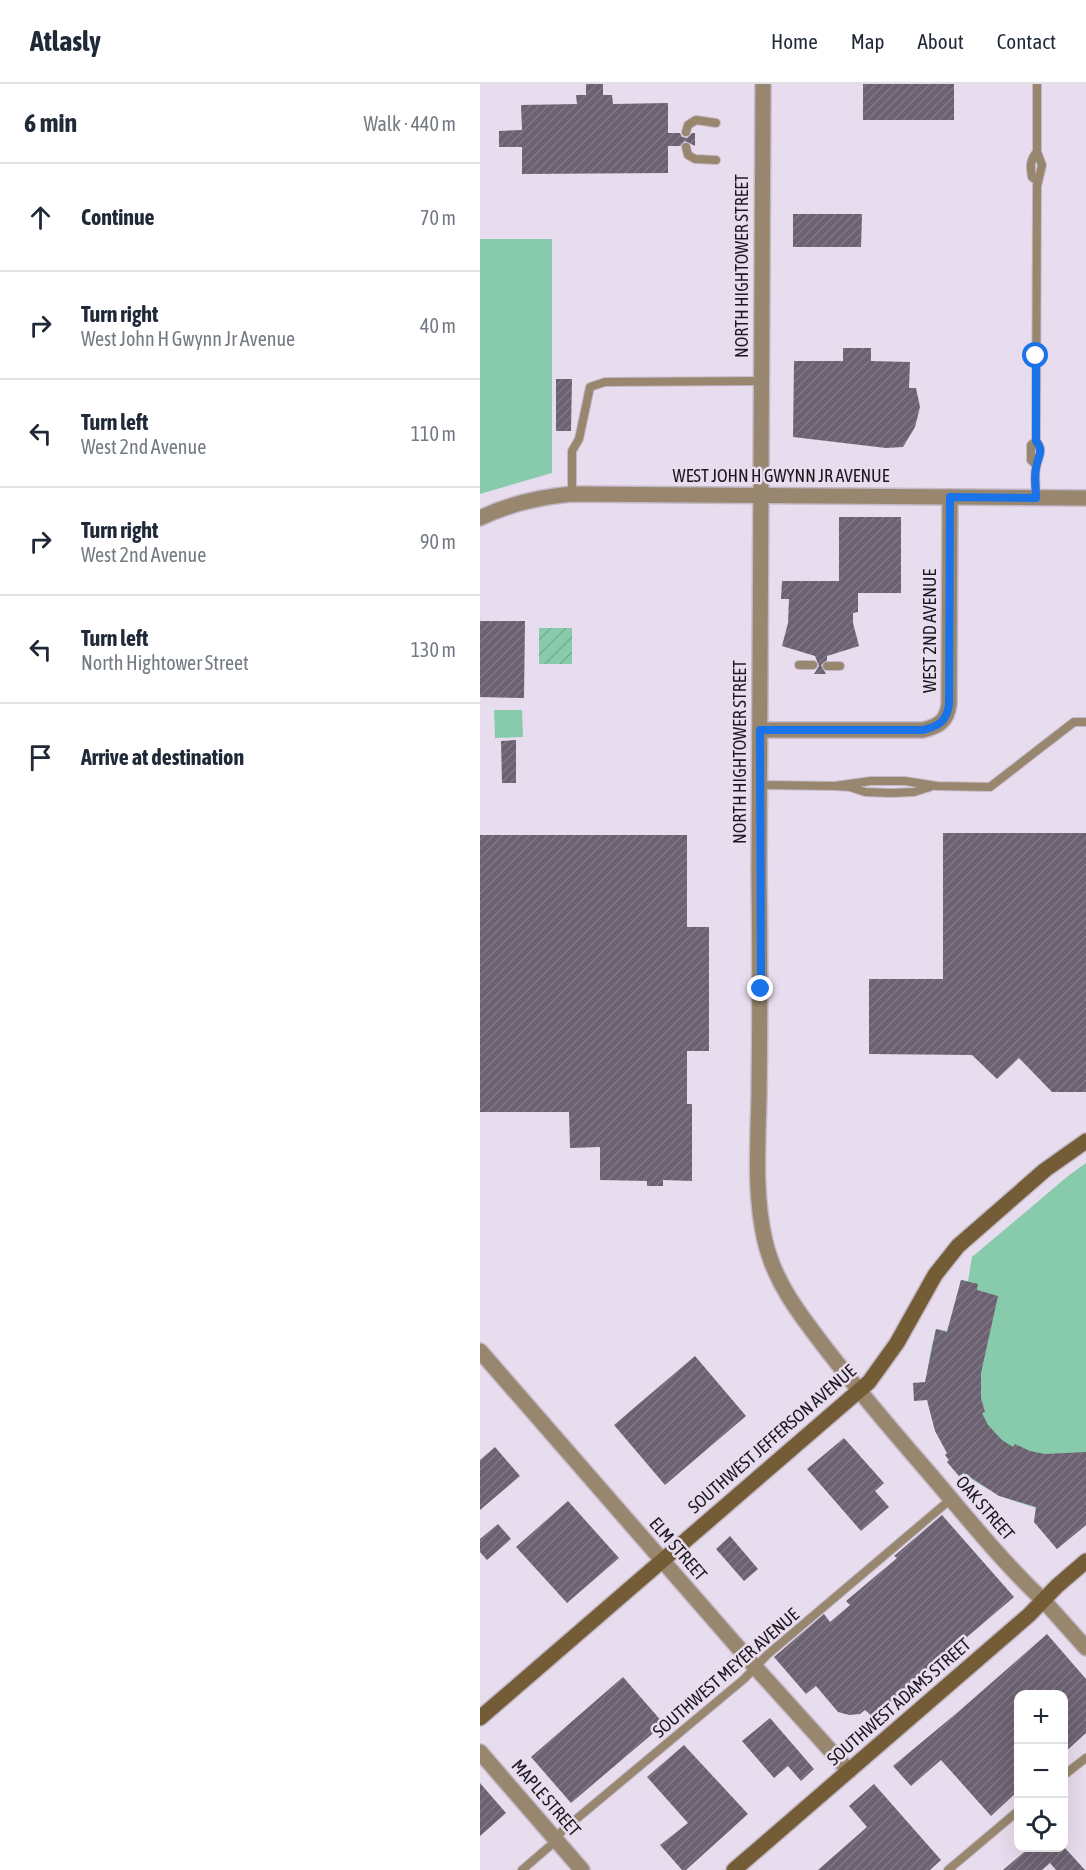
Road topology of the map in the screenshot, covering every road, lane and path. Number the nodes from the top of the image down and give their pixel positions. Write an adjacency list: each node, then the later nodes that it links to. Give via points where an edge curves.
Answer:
1 (763, 84): 7 (street, NORTH HIGHTOWER STREET)
2 (1037, 84): 11 (lane, via 1037,152 1030,167 1037,181 1036,441 1031,445 1031,460 1036,465)
3 (716, 123): 4 (lane, via 696,120)
4 (686, 132)
5 (686, 147): 6 (lane, via 688,155 696,159)
6 (716, 160)
7 (761, 381): 8 (lane, via 605,382 590,387 579,439 572,451); 9 (street, NORTH HIGHTOWER STREET)
8 (572, 494): 9 (street, WEST JOHN H GWYNN JR AVENUE); 13 (street, WEST JOHN H GWYNN JR AVENUE, via 517,503)
9 (761, 495): 10 (street, WEST JOHN H GWYNN JR AVENUE); 19 (street, NORTH HIGHTOWER STREET)
10 (950, 497): 11 (street, WEST JOHN H GWYNN JR AVENUE); 19 (street, WEST 2ND AVENUE, via 949,704 944,721 923,730)
11 (1036, 498): 12 (street, WEST JOHN H GWYNN JR AVENUE)
12 (1086, 498)
13 (480, 518)
14 (799, 665): 15 (lane)
15 (813, 665)
16 (827, 666): 17 (lane)
17 (840, 666)
18 (1086, 722): 22 (lane, via 1074,722 990,787)
19 (760, 730): 20 (street, NORTH HIGHTOWER STREET)
20 (759, 785): 21 (lane); 25 (street, NORTH HIGHTOWER STREET, via 759,1211 768,1255 784,1291)
21 (835, 786): 22 (lane, via 905,781); 22 (lane, via 891,793)
22 (937, 786)
23 (1086, 1141): 25 (main road, SOUTHWEST JEFFERSON AVENUE, via 1045,1170 958,1246 930,1283 883,1364)
24 (480, 1352): 27 (street, ELM STREET)
25 (859, 1391): 26 (street, OAK STREET); 27 (main road, SOUTHWEST JEFFERSON AVENUE)
26 (951, 1499): 29 (street, OAK STREET); 31 (lane, SOUTHWEST MEYER AVENUE)
27 (661, 1560): 31 (street, ELM STREET); 32 (main road, SOUTHWEST JEFFERSON AVENUE)
28 (1086, 1561): 29 (main road, SOUTHWEST ADAMS STREET)
29 (1044, 1601): 30 (street, OAK STREET); 35 (main road, SOUTHWEST ADAMS STREET)
30 (1086, 1648)
31 (756, 1668): 35 (street, ELM STREET); 38 (lane, SOUTHWEST MEYER AVENUE)
32 (480, 1718)
33 (480, 1752): 38 (street, MAPLE STREET)
34 (1086, 1758): 36 (lane)
35 (849, 1771): 42 (main road, SOUTHWEST ADAMS STREET)
36 (1068, 1773)
37 (1014, 1814): 39 (lane)
38 (555, 1839): 40 (lane, SOUTHWEST MEYER AVENUE); 41 (street, MAPLE STREET)
39 (958, 1862): 43 (lane); 44 (lane)
40 (522, 1870)
41 (582, 1870)
42 (734, 1870)
43 (948, 1870)
44 (965, 1870)

